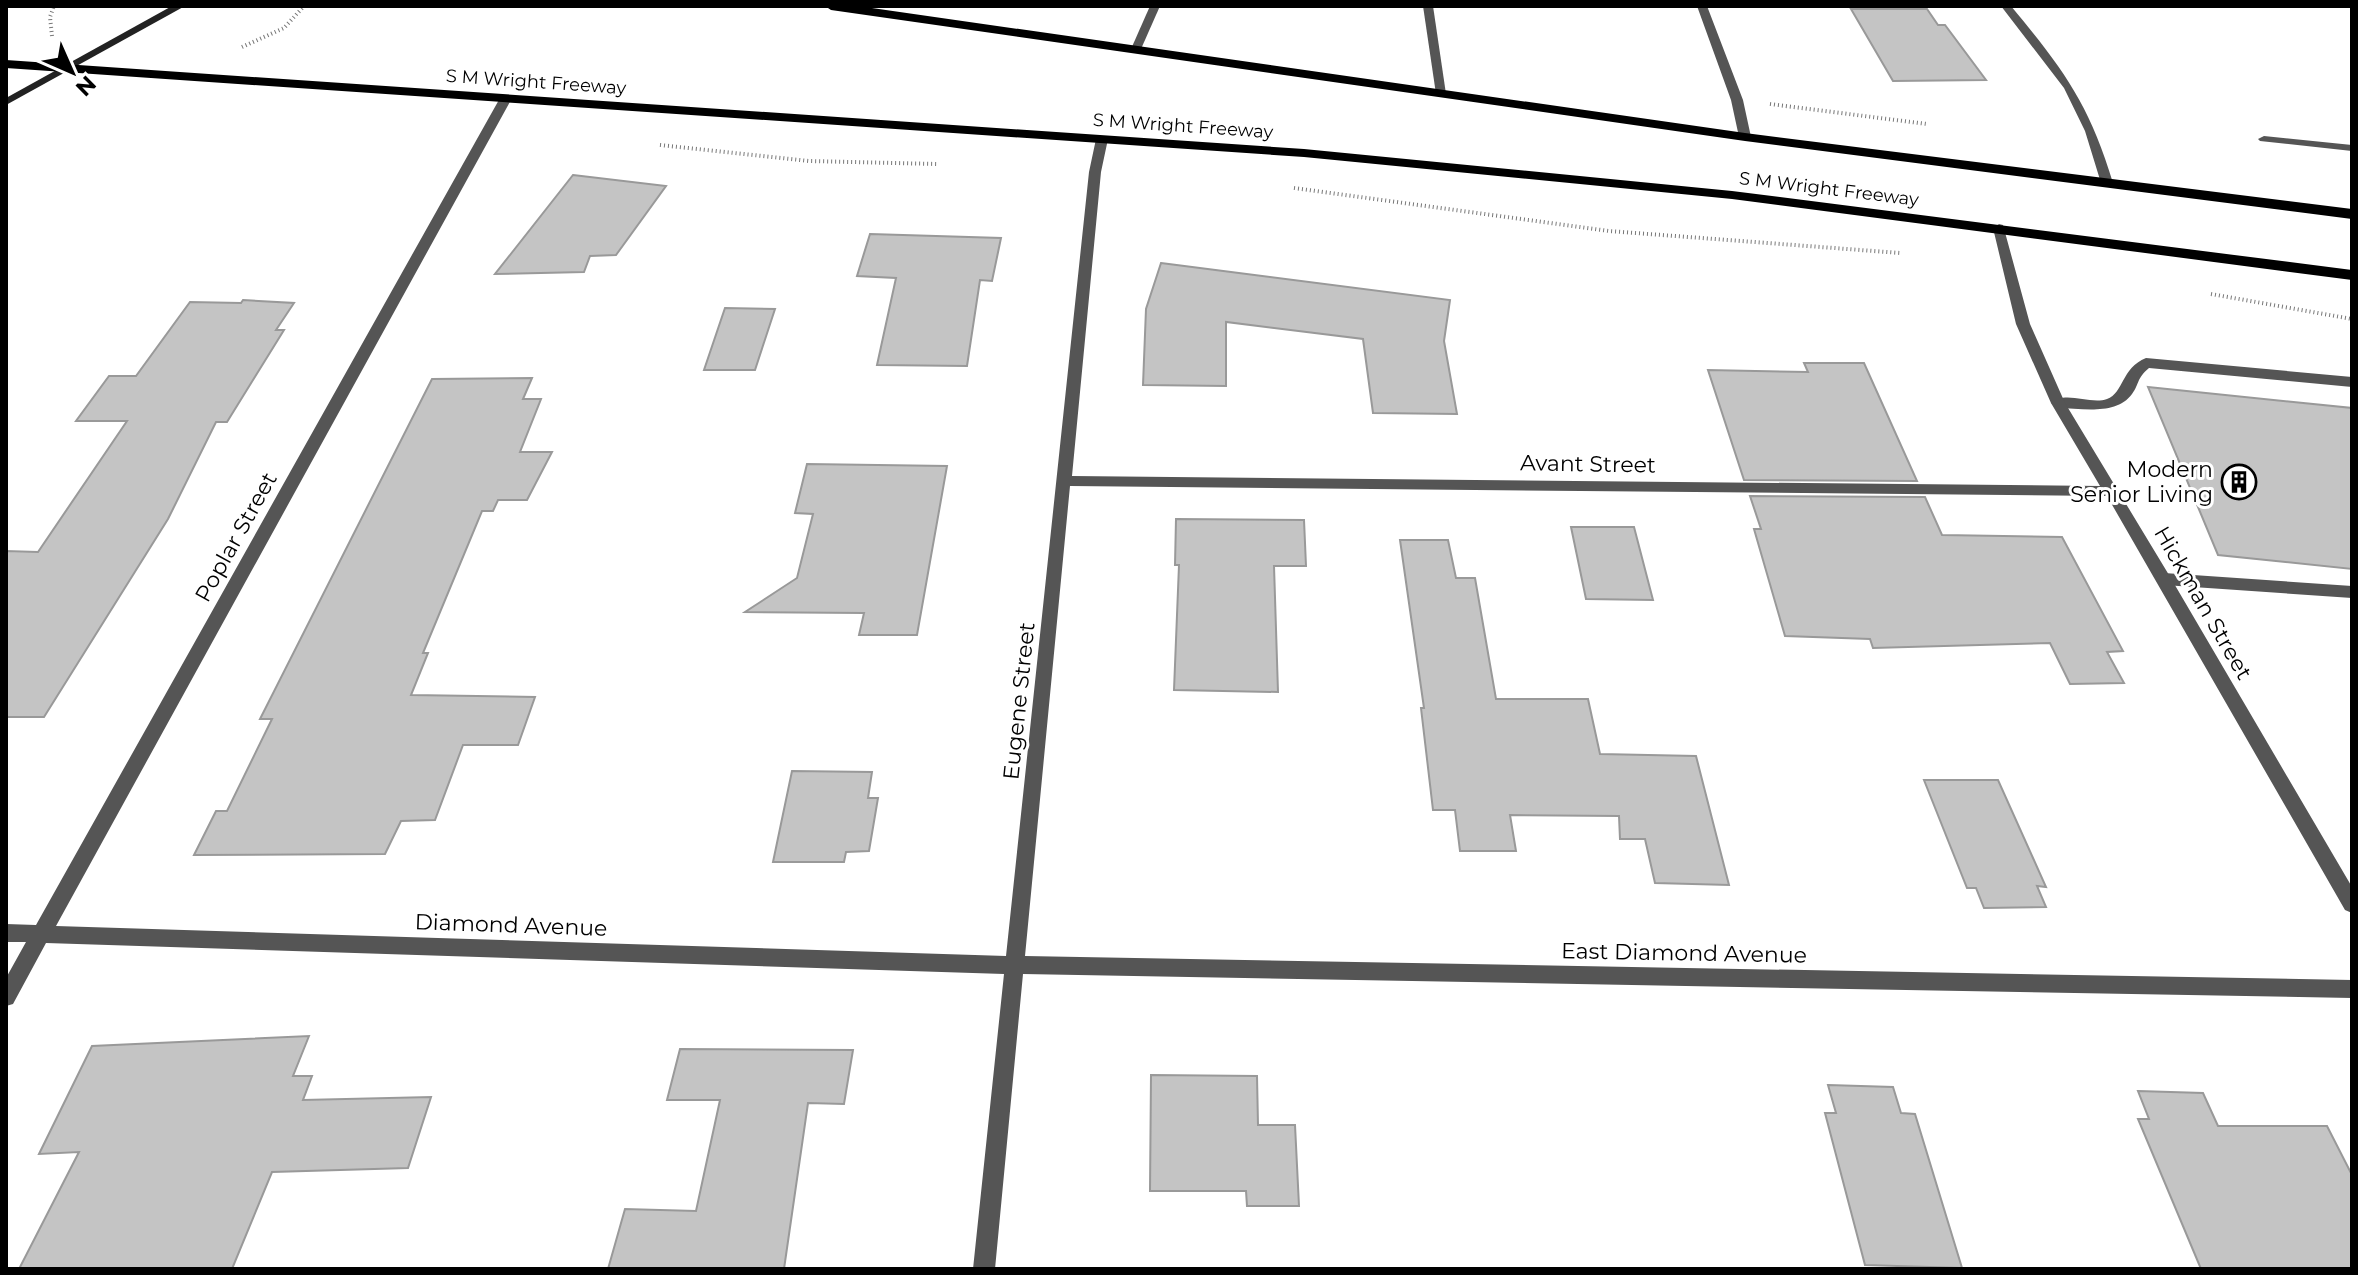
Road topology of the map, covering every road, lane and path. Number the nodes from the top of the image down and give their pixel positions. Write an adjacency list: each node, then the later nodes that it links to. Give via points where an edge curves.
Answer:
1 (54, 6): 10 (path)
2 (180, 6): 14 (street)
3 (304, 6): 12 (path, via 284,28)
4 (831, 6): 9 (main road, S M Wright Freeway)
5 (1155, 6): 11 (street)
6 (1428, 6): 15 (street)
7 (1702, 6): 18 (street)
8 (2006, 6): 24 (street, via 2077,101)
9 (862, 7): 11 (main road, S M Wright Freeway)
10 (52, 36)
11 (1136, 49): 15 (main road, S M Wright Freeway)
12 (229, 51)
13 (6, 64): 14 (main road, S M Wright Freeway)
14 (67, 68): 16 (main road, S M Wright Freeway); 17 (street)
15 (1441, 94): 18 (main road, S M Wright Freeway)
16 (506, 98): 19 (main road, S M Wright Freeway); 40 (street, Poplar Street)
17 (6, 102)
18 (1745, 137): 24 (main road, S M Wright Freeway)
19 (1102, 139): 27 (main road, S M Wright Freeway, via 1544,176); 34 (street, Eugene Street)
20 (2264, 139): 22 (street)
21 (659, 145): 23 (path, via 809,161)
22 (2352, 148)
23 (949, 164)
24 (2107, 183): 26 (main road, S M Wright Freeway)
25 (1281, 187): 28 (path, via 1609,231)
26 (2352, 214)
27 (1999, 228): 29 (main road, S M Wright Freeway); 33 (street, Hickman Street, via 2023,324)
28 (1907, 254)
29 (2352, 275)
30 (2197, 291): 31 (path)
31 (2352, 319)
32 (2352, 382): 33 (street, via 2146,363 2131,376 2126,392 2110,404)
33 (2058, 403): 35 (street, Hickman Street)
34 (1064, 481): 35 (street, Avant Street); 41 (street, Eugene Street)
35 (2112, 491): 36 (street, Hickman Street)
36 (2164, 579): 37 (street); 38 (street, Hickman Street)
37 (2352, 592)
38 (2352, 904)
39 (6, 933): 40 (street, Diamond Avenue)
40 (42, 934): 41 (street, Diamond Avenue); 43 (street, Poplar Street)
41 (1015, 965): 42 (street, East Diamond Avenue); 44 (street, Eugene Street)
42 (2352, 989)
43 (6, 997)
44 (984, 1269)

